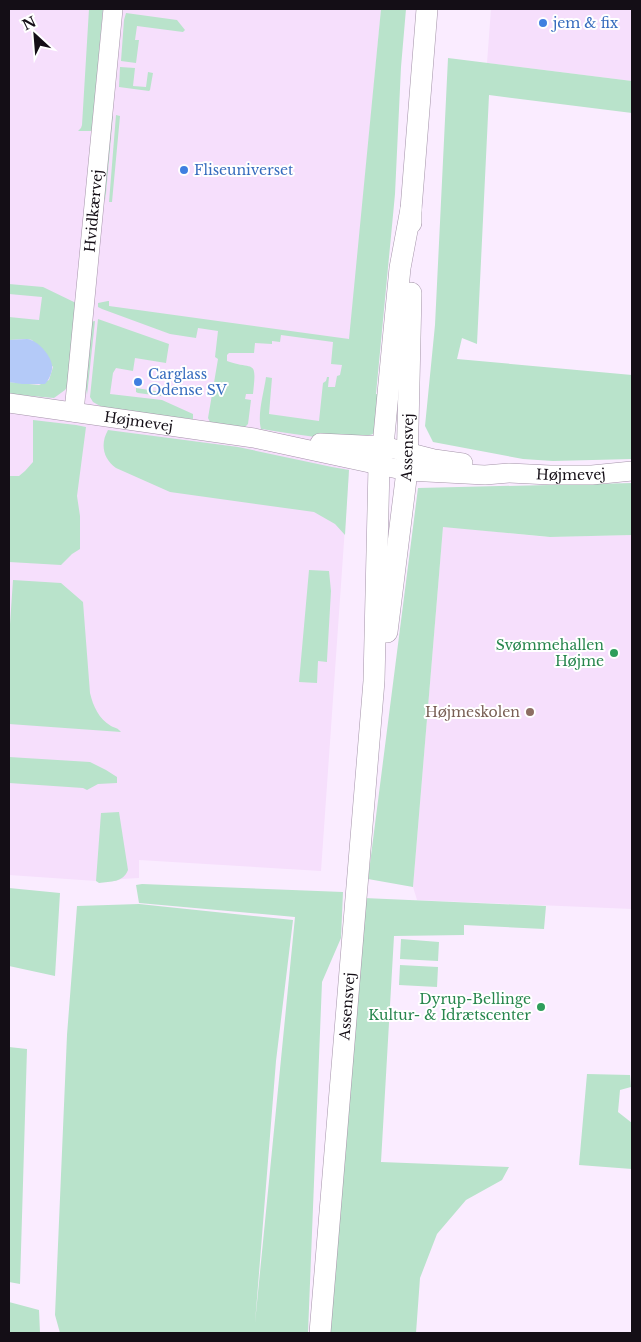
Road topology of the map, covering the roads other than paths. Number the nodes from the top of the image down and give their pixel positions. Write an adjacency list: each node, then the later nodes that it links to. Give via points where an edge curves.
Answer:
1 (113, 9): 5 (street, Hvidkærvej)
2 (427, 9): 3 (main road, Assensvej)
3 (411, 210): 6 (main road, Assensvej, via 412,250); 6 (main road, Assensvej, via 400,268)
4 (9, 403): 5 (street, Højmevej)
5 (74, 412): 6 (street, Højmevej)
6 (394, 459): 7 (street, Højmevej, via 485,475 592,475); 8 (main road, Assensvej); 8 (main road, Assensvej, via 385,649)
7 (632, 471)
8 (377, 673): 9 (main road, Assensvej)
9 (320, 1333)

